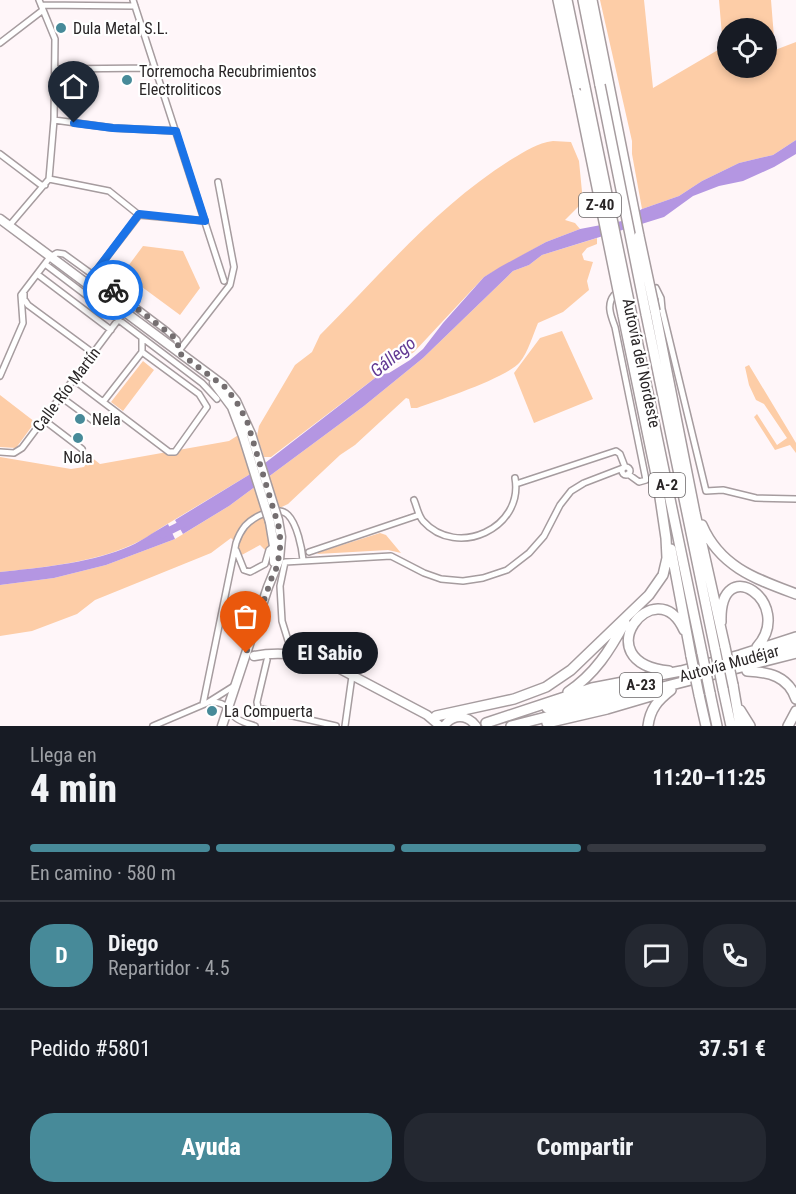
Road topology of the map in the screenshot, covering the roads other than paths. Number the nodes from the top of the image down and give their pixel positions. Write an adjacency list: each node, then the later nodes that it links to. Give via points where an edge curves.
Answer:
1 (558, 0): 12 (highway)
2 (562, 0): 12 (highway)
3 (567, 0): 14 (highway, Autovía del Nordeste / A-2)
4 (582, 0): 34 (highway, Autovía del Nordeste / A-2, bridge)
5 (588, 0): 13 (highway)
6 (592, 0): 13 (highway)
7 (134, 3): 8 (street); 10 (street)
8 (41, 5): 9 (street); 11 (street, via 55,39)
9 (0, 43)
10 (155, 68): 11 (street); 16 (street)
11 (55, 69): 15 (street)
12 (574, 75): 14 (highway)
13 (607, 77): 34 (highway, bridge)
14 (581, 91): 35 (highway, Autovía del Nordeste / A-2, bridge)
15 (54, 120): 16 (street); 18 (street)
16 (176, 131): 22 (street)
17 (0, 154): 20 (street)
18 (49, 179): 20 (street); 21 (street, via 109,191)
19 (218, 182): 41 (street, via 233,277)
20 (43, 186): 23 (street)
21 (139, 214): 22 (street); 26 (street)
22 (205, 221): 27 (street)
23 (3, 223): 24 (main road)
24 (47, 261): 25 (street); 26 (street, via 57,253 64,254); 33 (main road); 36 (street)
25 (37, 274): 29 (street); 37 (street)
26 (93, 275): 41 (street, via 174,337)
27 (224, 281)
28 (657, 288): 56 (street, via 706,491)
29 (24, 291): 31 (street); 32 (street)
30 (614, 295): 53 (street, via 609,302 610,313 646,480 639,482)
31 (30, 306): 32 (street); 39 (street)
32 (23, 312): 42 (street, via 22,326)
33 (124, 312): 36 (street, Calle Río Martín); 41 (main road)
34 (650, 313): 55 (highway); 79 (highway, Autovía del Nordeste / A-2)
35 (628, 316): 54 (highway); 115 (highway, Autovía del Nordeste / A-2, bridge)
36 (118, 320): 37 (street, Calle Río Martín); 38 (street)
37 (111, 330): 39 (street, Calle Río Martín)
38 (142, 338): 40 (street); 45 (street)
39 (93, 352): 44 (street, Calle Río Martín)
40 (142, 352): 48 (street); 48 (street, via 198,394 207,408 175,452)
41 (178, 352): 43 (main road)
42 (0, 376)
43 (211, 378): 45 (street); 59 (main road, bridge, via 247,435)
44 (74, 380): 46 (street, Calle Río Martín); 48 (street)
45 (202, 383): 47 (street)
46 (61, 397): 49 (street, Calle Río Martín); 50 (street)
47 (217, 399)
48 (103, 402)
49 (44, 420): 51 (street); 52 (street, Calle Río Martín, via 19,451)
50 (95, 422)
51 (82, 448)
52 (0, 452)
53 (625, 471): 58 (street, via 616,451 515,481 514,500 506,517 493,530 479,536 447,536); 64 (street, via 571,491 537,545 517,564 492,576 463,581 441,579 392,556)
54 (658, 484): 72 (highway, via 666,538 665,569 657,586); 80 (highway)
55 (690, 486): 70 (highway, via 702,525 719,553 746,574); 74 (highway)
56 (796, 499)
57 (414, 500): 58 (street)
58 (419, 515): 62 (street)
59 (274, 521): 61 (main road); 67 (main road, via 281,537)
60 (235, 545): 62 (street, via 249,522 262,514 279,511 289,516); 65 (street); 66 (street)
61 (274, 546): 66 (street, via 263,566 253,572); 67 (main road)
62 (306, 553): 63 (street); 64 (street)
63 (303, 560): 64 (street); 68 (street, via 284,562)
64 (312, 560)
65 (231, 567): 66 (street); 95 (street)
66 (245, 570)
67 (272, 577): 69 (main road)
68 (280, 586): 69 (street); 78 (street, via 282,621)
69 (268, 587): 76 (main road)
70 (796, 594)
71 (770, 595): 74 (highway, via 753,586 733,592 722,611)
72 (629, 615): 93 (highway, via 593,671); 96 (highway, via 558,680 528,695)
73 (778, 621): 82 (highway, via 769,638)
74 (722, 630): 79 (highway)
75 (796, 638): 82 (highway)
76 (250, 642): 83 (main road); 83 (main road)
77 (796, 645): 93 (highway, Autovía Mudéjar / A-23, via 486,723)
78 (290, 646): 84 (street); 84 (street, via 295,649)
79 (720, 648): 91 (highway, Autovía del Nordeste / A-2, bridge)
80 (691, 652): 87 (highway, via 678,619 662,610 643,614 630,629 629,644 641,662 662,670); 114 (highway, bridge)
81 (796, 653): 110 (highway, Autovía Mudéjar / A-23)
82 (740, 655): 87 (highway)
83 (258, 656): 84 (main road); 86 (main road); 86 (main road); 105 (street, via 258,708)
84 (292, 657): 89 (main road, via 335,667)
85 (796, 659): 88 (highway)
86 (242, 667): 90 (main road)
87 (681, 671): 93 (highway)
88 (747, 671): 92 (highway); 94 (highway, via 778,676 791,687)
89 (352, 676): 99 (main road); 106 (street)
90 (236, 686): 95 (street); 97 (main road)
91 (730, 688): 116 (highway, Autovía del Nordeste / A-2); 117 (highway); 118 (highway)
92 (671, 690): 101 (highway); 113 (highway, via 655,706)
93 (558, 699)
94 (796, 699)
95 (205, 704): 97 (street); 102 (street)
96 (492, 705): 99 (highway); 100 (highway)
97 (229, 707): 103 (main road); 104 (street, via 236,718)
98 (796, 711): 119 (highway)
99 (432, 715): 100 (main road); 107 (main road)
100 (458, 718): 108 (main road); 109 (main road, via 470,720)
101 (540, 724): 111 (highway); 112 (highway)
102 (153, 726)
103 (222, 726)
104 (255, 726)
105 (336, 726)
106 (345, 726)
107 (440, 726)
108 (444, 726)
109 (476, 726)
110 (511, 726)
111 (530, 726)
112 (561, 726)
113 (648, 726)
114 (705, 726)
115 (717, 726)
116 (731, 726)
117 (740, 726)
118 (750, 726)
119 (788, 726)

